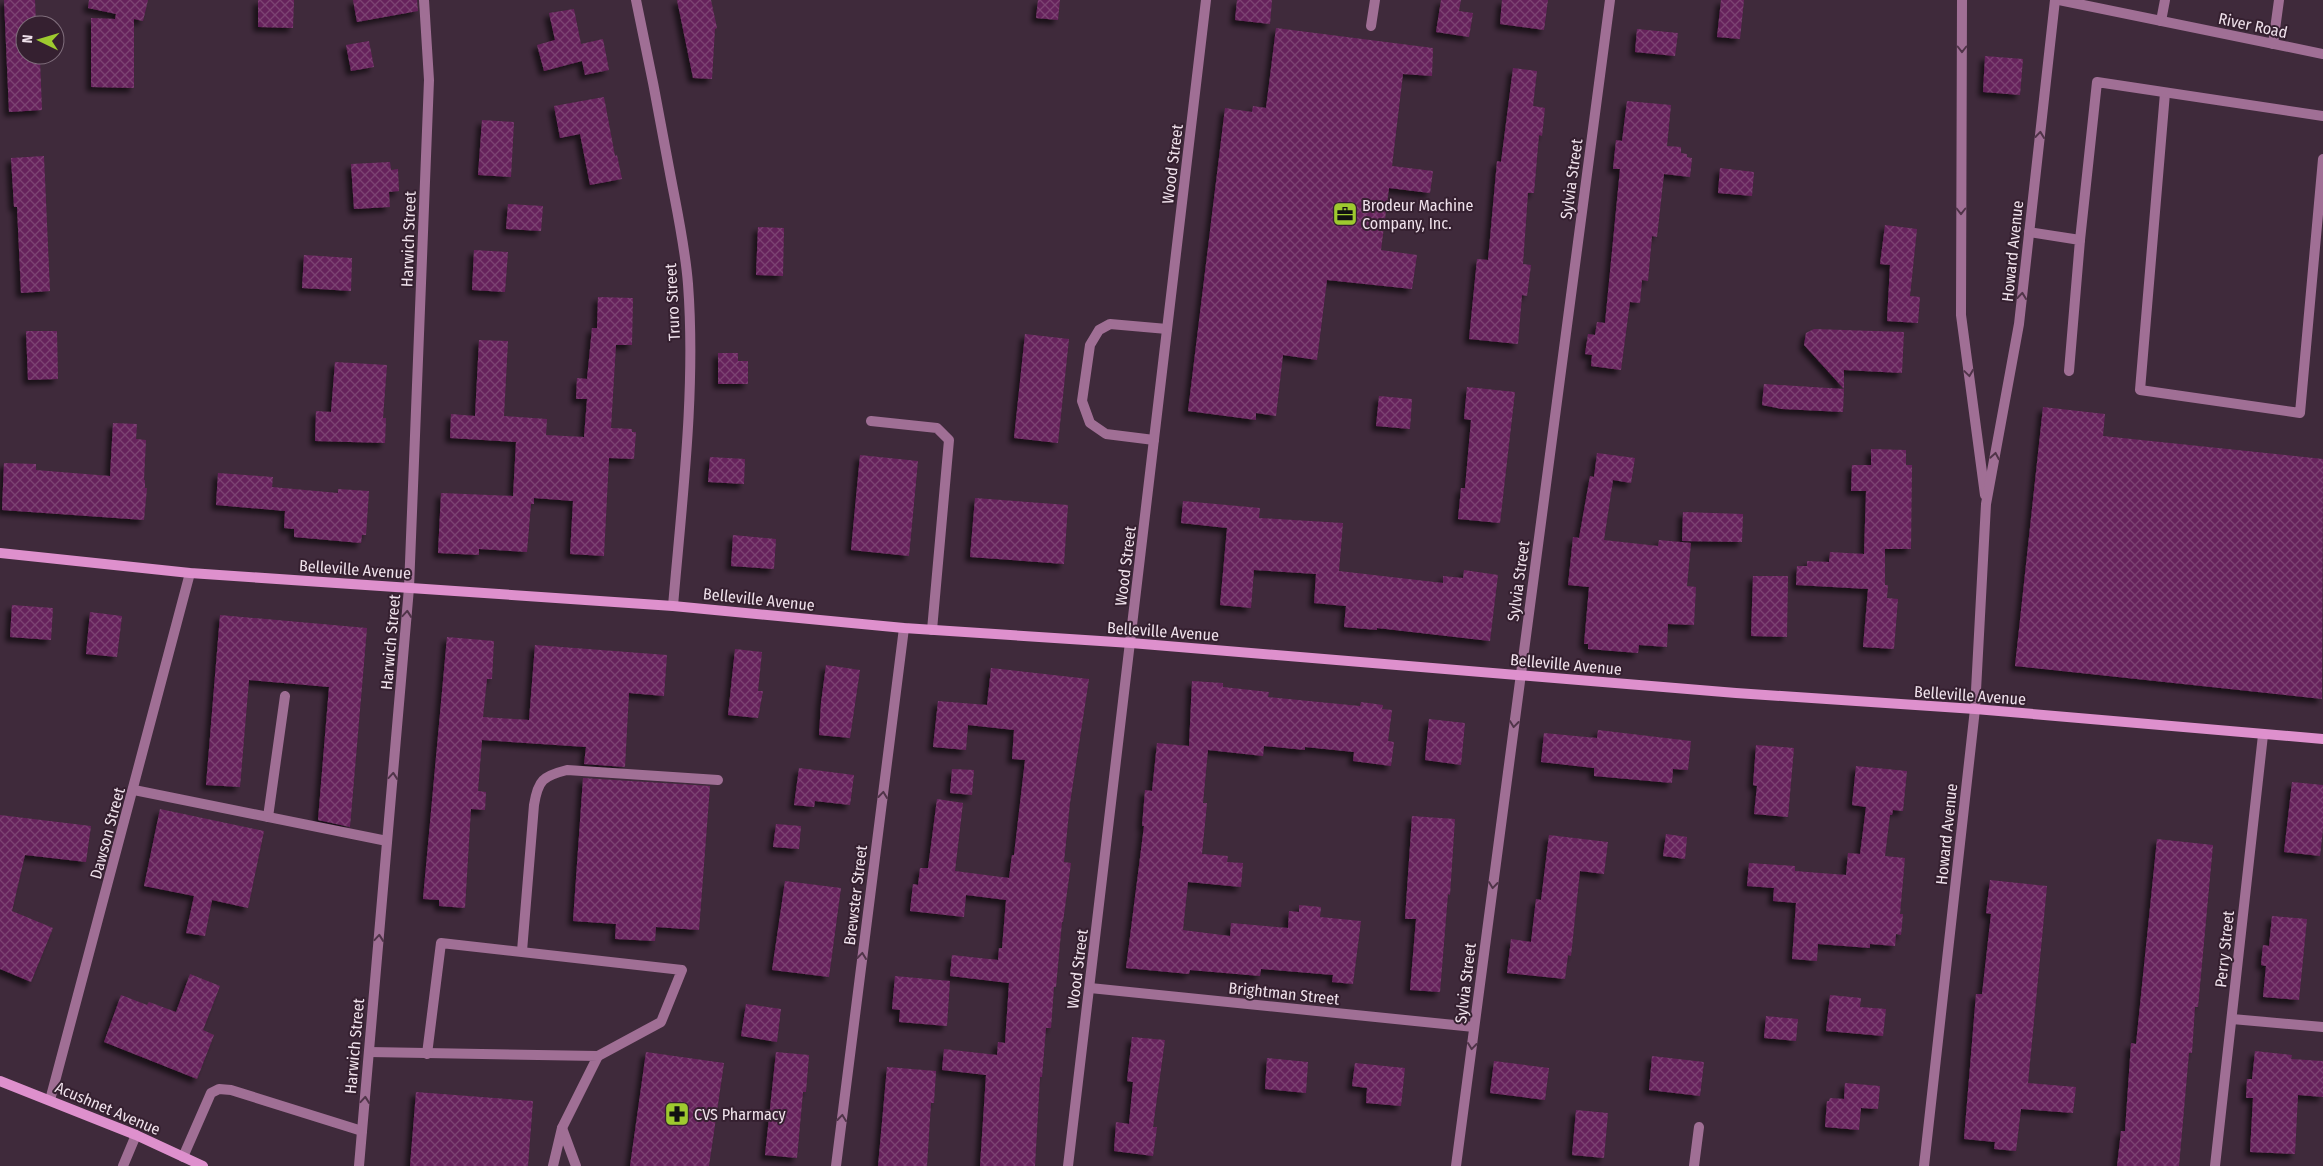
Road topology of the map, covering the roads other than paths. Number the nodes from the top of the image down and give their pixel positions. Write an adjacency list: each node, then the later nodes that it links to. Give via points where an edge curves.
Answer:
1 (424, 0): 27 (street, Harwich Street, via 428,97)
2 (636, 0): 28 (street, Truro Street, via 688,283 688,401)
3 (1206, 0): 20 (street, Wood Street)
4 (1375, 0): 12 (street)
5 (1610, 0): 32 (street, Sylvia Street)
6 (1962, 0): 24 (street, Howard Avenue, one-way to 24, via 1961,315)
7 (2055, 0): 18 (street, Howard Avenue, one-way to 7)
8 (2059, 0): 11 (street, River Road)
9 (2165, 0): 11 (street)
10 (2280, 0): 13 (street)
11 (2161, 21): 13 (street, River Road)
12 (1371, 26)
13 (2273, 44): 14 (street, River Road)
14 (2323, 54)
15 (2165, 92): 16 (street); 17 (street, via 2140,390 2300,413); 19 (street, via 2097,82)
16 (2323, 116)
17 (2323, 159)
18 (2029, 232): 19 (street); 24 (street, Howard Avenue, one-way to 18, via 2019,324)
19 (2080, 240): 21 (street)
20 (1168, 329): 23 (street, Wood Street); 23 (street, via 1110,324 1099,330 1090,345 1082,401 1090,423 1106,434)
21 (2069, 371)
22 (871, 421): 30 (street, via 937,428 948,440)
23 (1154, 440): 31 (street, Wood Street)
24 (1986, 504): 34 (street, Howard Avenue)
25 (0, 553): 26 (main road, Belleville Avenue)
26 (190, 573): 27 (main road, Belleville Avenue); 38 (street, Dawson Street)
27 (409, 588): 28 (main road, Belleville Avenue); 40 (street, Harwich Street, one-way to 27)
28 (673, 606): 29 (main road, Belleville Avenue)
29 (904, 628): 30 (main road, Belleville Avenue); 61 (street, Brewster Street, one-way to 29)
30 (932, 630): 31 (main road, Belleville Avenue)
31 (1131, 643): 32 (main road, Belleville Avenue); 42 (street, Wood Street)
32 (1521, 676): 34 (main road, Belleville Avenue); 44 (street, Sylvia Street, one-way to 44)
33 (285, 696): 39 (street)
34 (1975, 709): 35 (main road, Belleville Avenue); 65 (street, Howard Avenue)
35 (2263, 736): 36 (main road, Belleville Avenue); 43 (street, Perry Street)
36 (2323, 739)
37 (718, 780): 41 (street, via 567,770 548,775 536,788)
38 (134, 790): 39 (street); 50 (street, Dawson Street)
39 (268, 817): 40 (street)
40 (387, 840): 46 (street, Harwich Street, one-way to 40)
41 (522, 951): 47 (street, via 441,943); 48 (street, via 682,970 661,1022)
42 (1090, 988): 44 (street, Brightman Street); 62 (street, Wood Street)
43 (2232, 1019): 45 (street); 66 (street, Perry Street)
44 (1474, 1027): 63 (street, Sylvia Street, one-way to 63)
45 (2323, 1027)
46 (369, 1052): 47 (street); 53 (street, Harwich Street, one-way to 46)
47 (427, 1054): 48 (street)
48 (598, 1056): 52 (street)
49 (0, 1082): 50 (main road, Acushnet Avenue)
50 (50, 1100): 54 (main road, Acushnet Avenue)
51 (1699, 1127): 64 (street)
52 (562, 1128): 59 (street); 60 (street)
53 (362, 1131): 55 (street, via 219,1089 211,1093); 58 (street, Harwich Street)
54 (136, 1135): 55 (main road, Acushnet Avenue); 56 (street)
55 (183, 1157): 57 (main road, Acushnet Avenue)
56 (123, 1166)
57 (203, 1166)
58 (359, 1166)
59 (553, 1166)
60 (576, 1166)
61 (836, 1166)
62 (1068, 1166)
63 (1456, 1166)
64 (1694, 1166)
65 (1924, 1166)
66 (2215, 1166)

